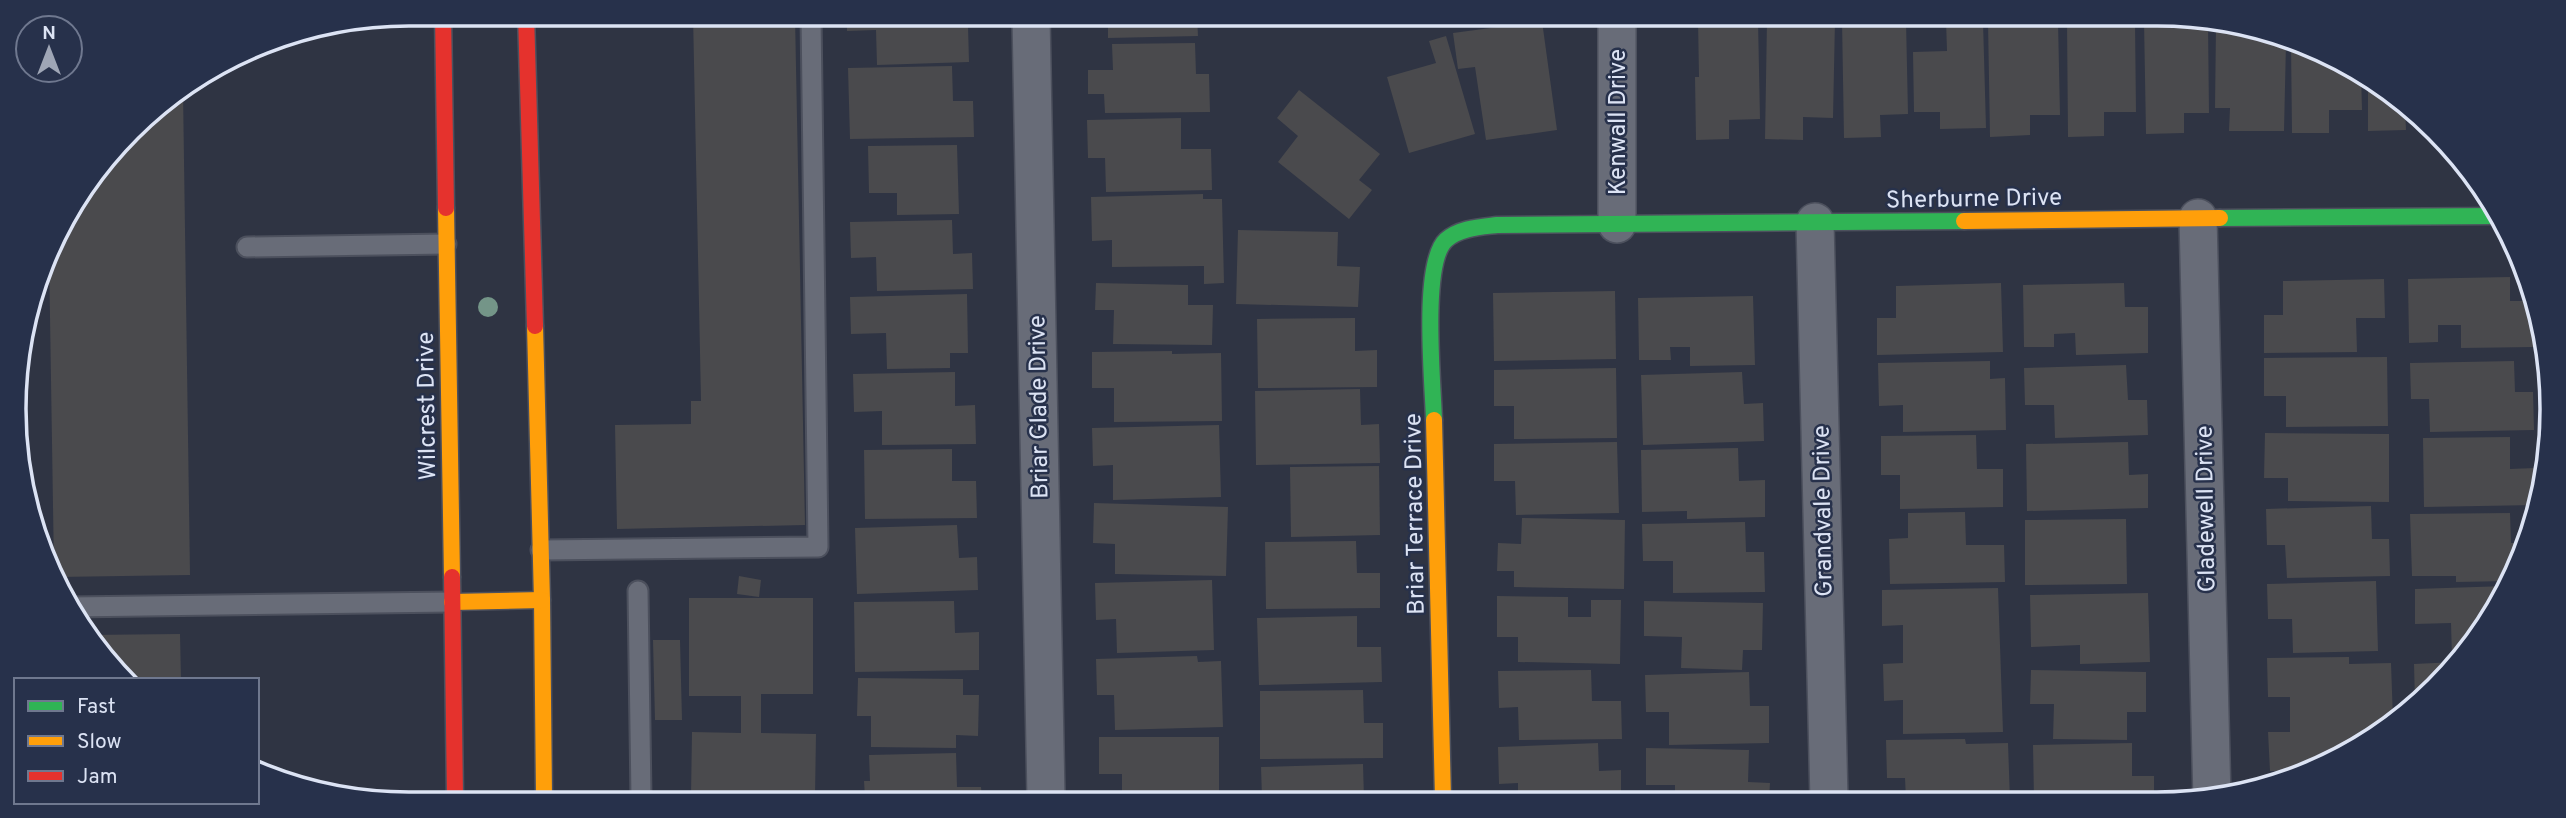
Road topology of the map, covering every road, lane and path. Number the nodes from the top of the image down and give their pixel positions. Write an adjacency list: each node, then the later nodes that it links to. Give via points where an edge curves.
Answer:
1 (443, 26): 11 (main road, Wilcrest Drive)
2 (526, 26): 13 (main road)
3 (811, 26): 13 (lane, via 818,547)
4 (1031, 26): 22 (street, Briar Glade Drive)
5 (1617, 26): 9 (street, Kenwall Drive)
6 (2487, 216): 7 (main road, Sherburne Drive)
7 (2198, 218): 8 (main road, Sherburne Drive); 18 (street, Gladewell Drive)
8 (1815, 222): 9 (main road, Sherburne Drive); 24 (street, Grandvale Drive)
9 (1618, 224): 10 (main road, Sherburne Drive, via 1497,225)
10 (1453, 235): 23 (main road, Briar Terrace Drive, via 1439,247 1431,280)
11 (446, 244): 12 (lane); 16 (main road, Wilcrest Drive)
12 (247, 247)
13 (541, 550): 15 (main road)
14 (638, 591): 21 (lane)
15 (542, 600): 16 (main road); 20 (main road)
16 (452, 602): 17 (lane); 19 (main road, Wilcrest Drive)
17 (82, 607)
18 (2212, 787)
19 (454, 792)
20 (544, 792)
21 (641, 792)
22 (1045, 792)
23 (1443, 792)
24 (1829, 792)

